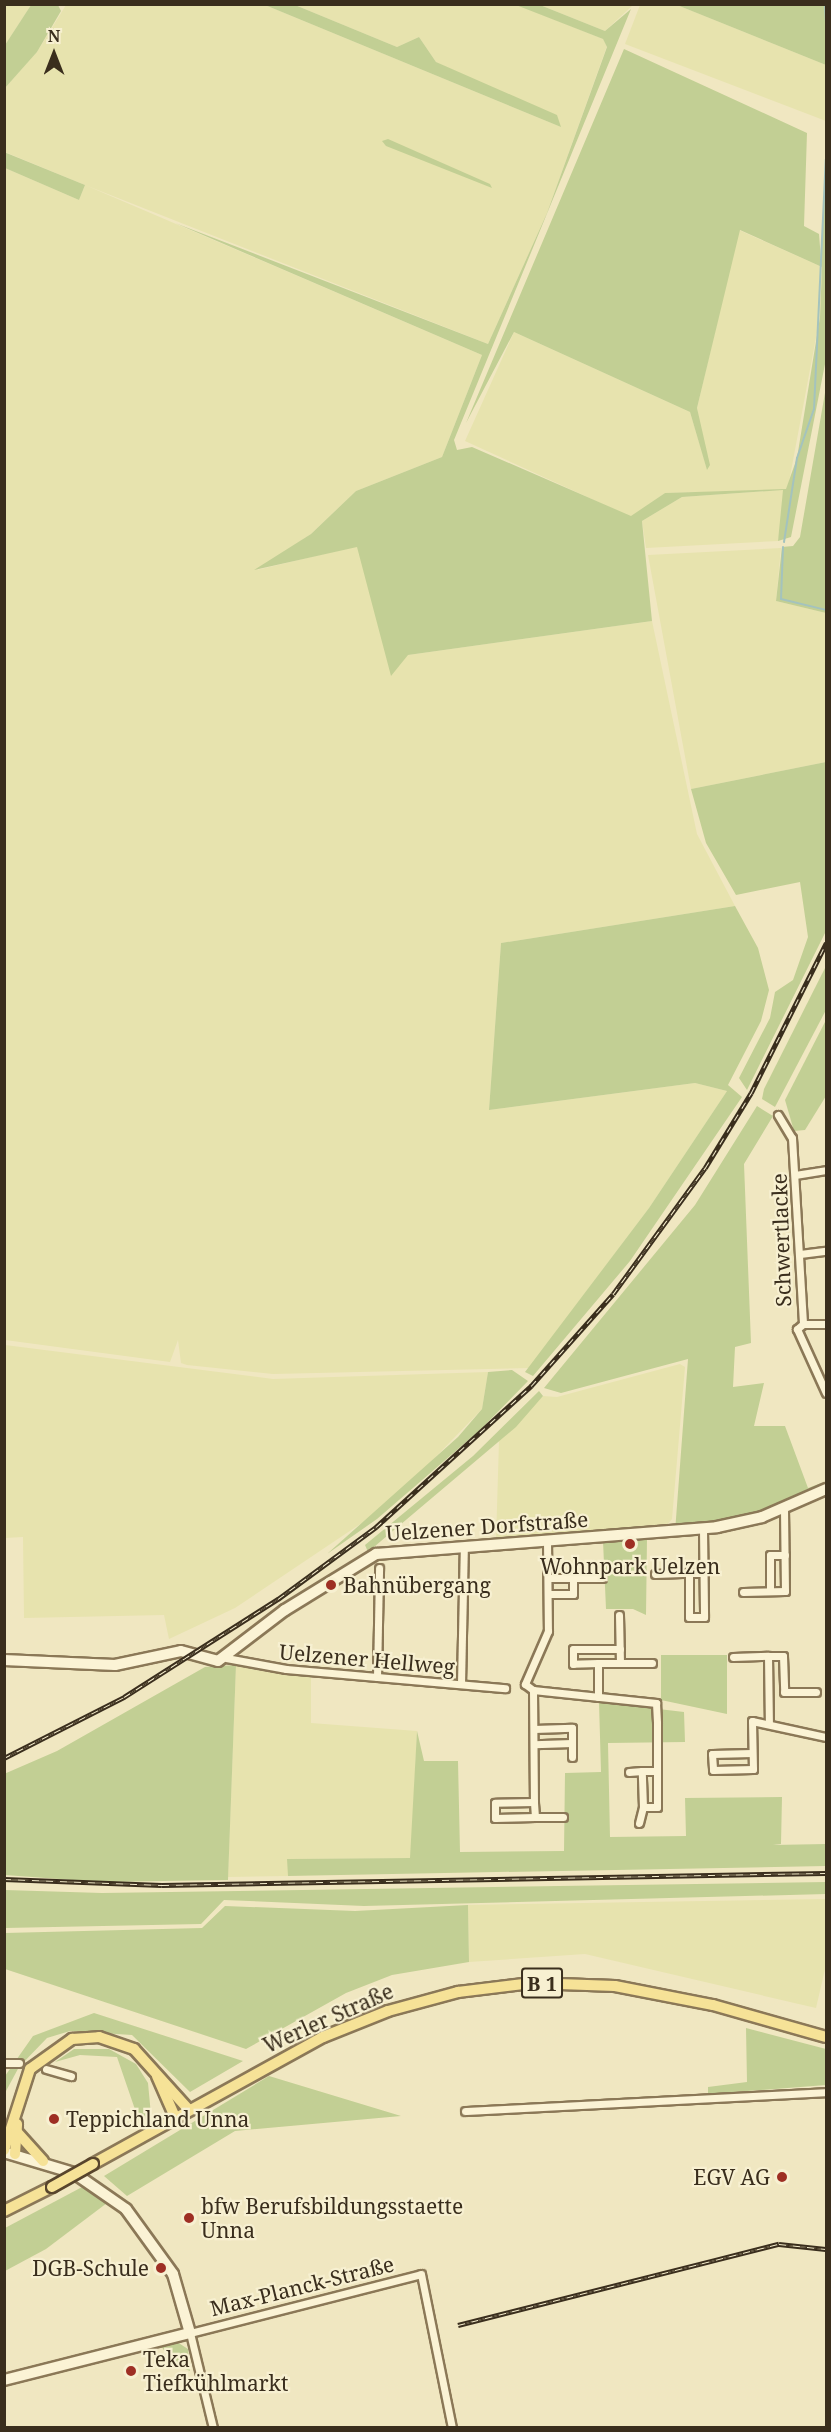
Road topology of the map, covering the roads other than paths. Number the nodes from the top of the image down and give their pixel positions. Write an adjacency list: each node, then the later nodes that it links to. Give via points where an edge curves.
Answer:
1 (778, 1115): 3 (street, Schwertlacke, via 792,1138)
2 (826, 1170): 3 (street)
3 (795, 1175): 5 (street, Schwertlacke)
4 (826, 1251): 5 (street)
5 (800, 1254): 6 (street, Schwertlacke)
6 (803, 1324): 7 (street); 8 (street, Schwertlacke, via 797,1329)
7 (826, 1324)
8 (826, 1393)
9 (826, 1490): 10 (street, Uelzener Dorfstraße)
10 (784, 1508): 11 (street, Uelzener Dorfstraße); 14 (street)
11 (703, 1529): 12 (street, Uelzener Dorfstraße); 17 (street)
12 (547, 1541): 13 (street, Uelzener Dorfstraße); 19 (street)
13 (464, 1546): 29 (street, Uelzener Dorfstraße, via 363,1559 285,1610); 35 (street)
14 (785, 1555): 22 (street, via 770,1556); 22 (street, via 785,1591)
15 (379, 1568): 34 (street)
16 (689, 1573): 17 (street); 17 (street, via 690,1617 704,1617); 18 (street)
17 (703, 1573)
18 (655, 1574)
19 (548, 1578): 20 (street); 24 (street)
20 (573, 1578): 21 (street); 24 (street, via 573,1594)
21 (602, 1578)
22 (770, 1591): 23 (street)
23 (744, 1592)
24 (548, 1594): 37 (street, via 548,1631 526,1671 525,1684)
25 (619, 1615): 26 (street)
26 (620, 1649): 31 (street, via 573,1649 573,1664); 32 (street)
27 (733, 1656): 28 (street)
28 (768, 1656): 38 (street); 39 (street, via 783,1656)
29 (226, 1658): 30 (street, via 213,1660 178,1651 115,1665); 34 (street, Uelzener Hellweg)
30 (4, 1660)
31 (598, 1663): 32 (street); 41 (street)
32 (621, 1663): 33 (street)
33 (652, 1663)
34 (377, 1677): 35 (street, Uelzener Hellweg)
35 (461, 1684): 36 (street, Uelzener Hellweg)
36 (505, 1688)
37 (533, 1690): 41 (street); 43 (street)
38 (768, 1692): 39 (street); 42 (street)
39 (784, 1692): 40 (street)
40 (816, 1692)
41 (598, 1697): 50 (street, via 656,1703)
42 (769, 1724): 44 (street); 47 (street, via 752,1720)
43 (534, 1729): 45 (street, via 572,1728); 46 (street)
44 (826, 1737)
45 (572, 1743): 46 (street); 48 (street)
46 (534, 1744): 52 (street)
47 (752, 1753): 47 (street, via 712,1754 713,1770 753,1768)
48 (572, 1757)
49 (642, 1771): 50 (street); 51 (street); 53 (street)
50 (657, 1771): 53 (street, via 657,1807)
51 (629, 1772)
52 (534, 1802): 54 (street); 54 (street, via 495,1803 495,1818)
53 (643, 1807): 56 (street)
54 (535, 1817): 55 (street)
55 (563, 1817)
56 (639, 1823)
57 (824, 2036): 65 (main road, Werler Straße / B 1, via 642,1989 531,1983 423,2000 354,2023)
58 (4, 2063): 59 (street)
59 (19, 2063)
60 (46, 2069): 62 (street)
61 (155, 2069): 64 (main road, via 134,2049 112,2039 72,2040 30,2069); 65 (main road); 67 (main road)
62 (71, 2076)
63 (826, 2092): 66 (street)
64 (18, 2102): 68 (main road); 69 (main road)
65 (188, 2109): 67 (main road, Werler Straße / B 1)
66 (465, 2111)
67 (175, 2117): 71 (main road, Werler Straße / B 1, bridge)
68 (16, 2132): 69 (main road); 70 (main road)
69 (8, 2152): 70 (street, Max-Planck-Straße)
70 (43, 2160): 72 (street, Max-Planck-Straße, via 92,2182 145,2228 173,2274)
71 (4, 2211)
72 (190, 2333): 73 (street, Max-Planck-Straße); 74 (street); 75 (street, Max-Planck-Straße, via 422,2274)
73 (4, 2380)
74 (213, 2427)
75 (452, 2427)

